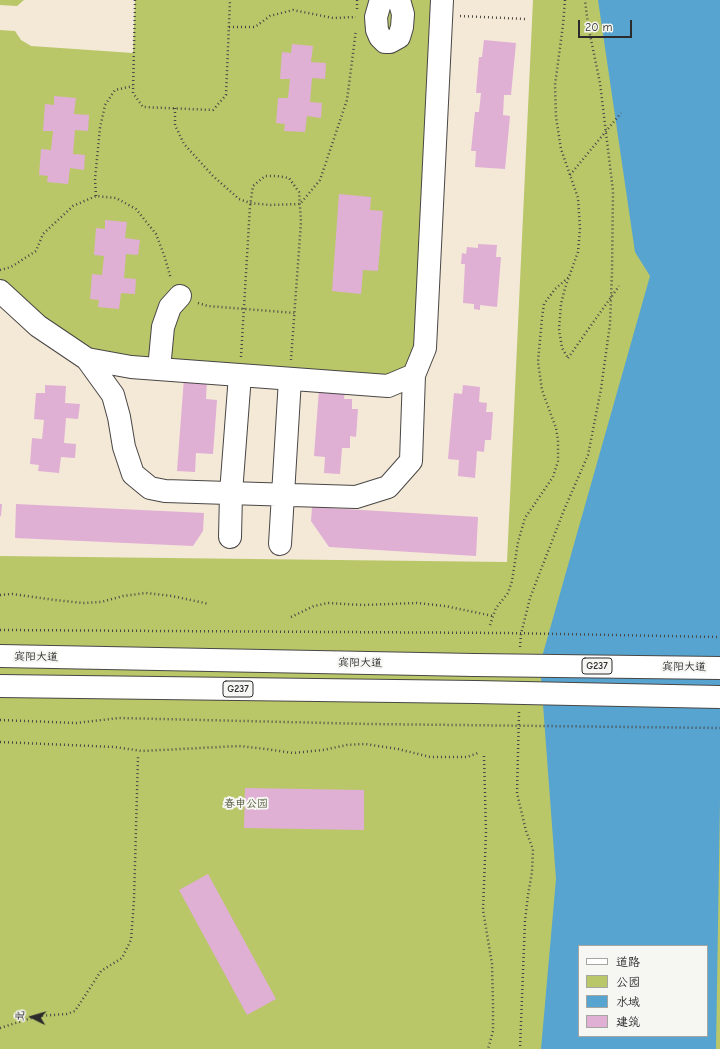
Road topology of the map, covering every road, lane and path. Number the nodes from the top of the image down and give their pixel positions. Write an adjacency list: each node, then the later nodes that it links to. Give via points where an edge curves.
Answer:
1 (135, 0): 12 (path)
2 (230, 0): 11 (path)
3 (357, 0): 8 (path)
4 (399, 0): 8 (main road, via 403,14 402,27 399,37 395,40 386,42 380,37)
5 (565, 0): 15 (path, via 555,85 561,149)
6 (585, 0): 42 (path, via 600,83 613,191 610,324 588,455 535,585 521,634)
7 (442, 8): 9 (path); 29 (main road, via 426,348)
8 (372, 12): 11 (path, via 332,18 293,10 270,16 255,27)
9 (526, 19)
10 (356, 25): 18 (path, via 347,100 320,180)
11 (229, 27): 13 (path, via 226,95 213,110)
12 (133, 86): 13 (path, via 133,93 143,107); 16 (path, via 115,90 105,104 98,142)
13 (175, 108): 17 (path, via 175,125 184,144 213,176 239,199)
14 (621, 113): 15 (path, bridge)
15 (570, 175): 20 (path, via 578,198 580,228 578,252)
16 (96, 196): 19 (path, via 74,206 48,229 36,251 11,267); 23 (path, via 116,198 136,208 156,234)
17 (250, 203): 18 (path); 18 (path, via 253,186 265,176 289,178 299,192); 24 (path)
18 (300, 204): 25 (path)
19 (0, 270)
20 (569, 277): 21 (path, bridge, via 564,288 559,330 562,348 568,358); 37 (path, via 555,289 544,304 538,362 542,390 556,428 558,461 554,477 525,518 518,542 512,581 508,593)
21 (619, 286)
22 (0, 291): 26 (main road, via 38,326)
23 (180, 296): 24 (path, via 208,306); 27 (main road, via 170,307 163,326)
24 (244, 310): 25 (path); 28 (path)
25 (295, 313): 30 (path)
26 (87, 359): 27 (main road); 31 (main road, via 113,395 124,447 133,474 150,488 165,491)
27 (159, 369): 28 (main road)
28 (240, 375): 30 (main road); 31 (main road)
29 (414, 375): 30 (main road, via 388,386); 32 (main road, via 411,461 388,487 356,498)
30 (290, 379): 32 (main road)
31 (232, 493): 32 (main road); 33 (main road)
32 (284, 495): 34 (main road)
33 (230, 537)
34 (280, 544)
35 (0, 595): 36 (path, via 12,594 83,603 146,593)
36 (209, 604)
37 (493, 616): 38 (path, via 417,603 328,603 314,606); 39 (path)
38 (291, 617)
39 (490, 625)
40 (0, 630): 41 (path)
41 (720, 637)
42 (520, 648)
43 (0, 656): 44 (main road, 宾阳大道 / G237, bridge)
44 (720, 668)
45 (0, 686): 46 (main road, G237, bridge)
46 (720, 697)
47 (518, 709): 56 (path, via 517,793 533,849 526,921)
48 (0, 720): 49 (path, via 76,723 119,718)
49 (720, 728)
50 (0, 742): 51 (path, via 115,747 142,751 239,746 293,753 365,744 430,757 467,758)
51 (478, 753)
52 (484, 756): 55 (path, via 486,832 483,910 492,964 493,1031)
53 (138, 757): 54 (path, via 131,940 122,958 101,971 75,1011 38,1016)
54 (0, 1028)
55 (488, 1049)
56 (520, 1049)

